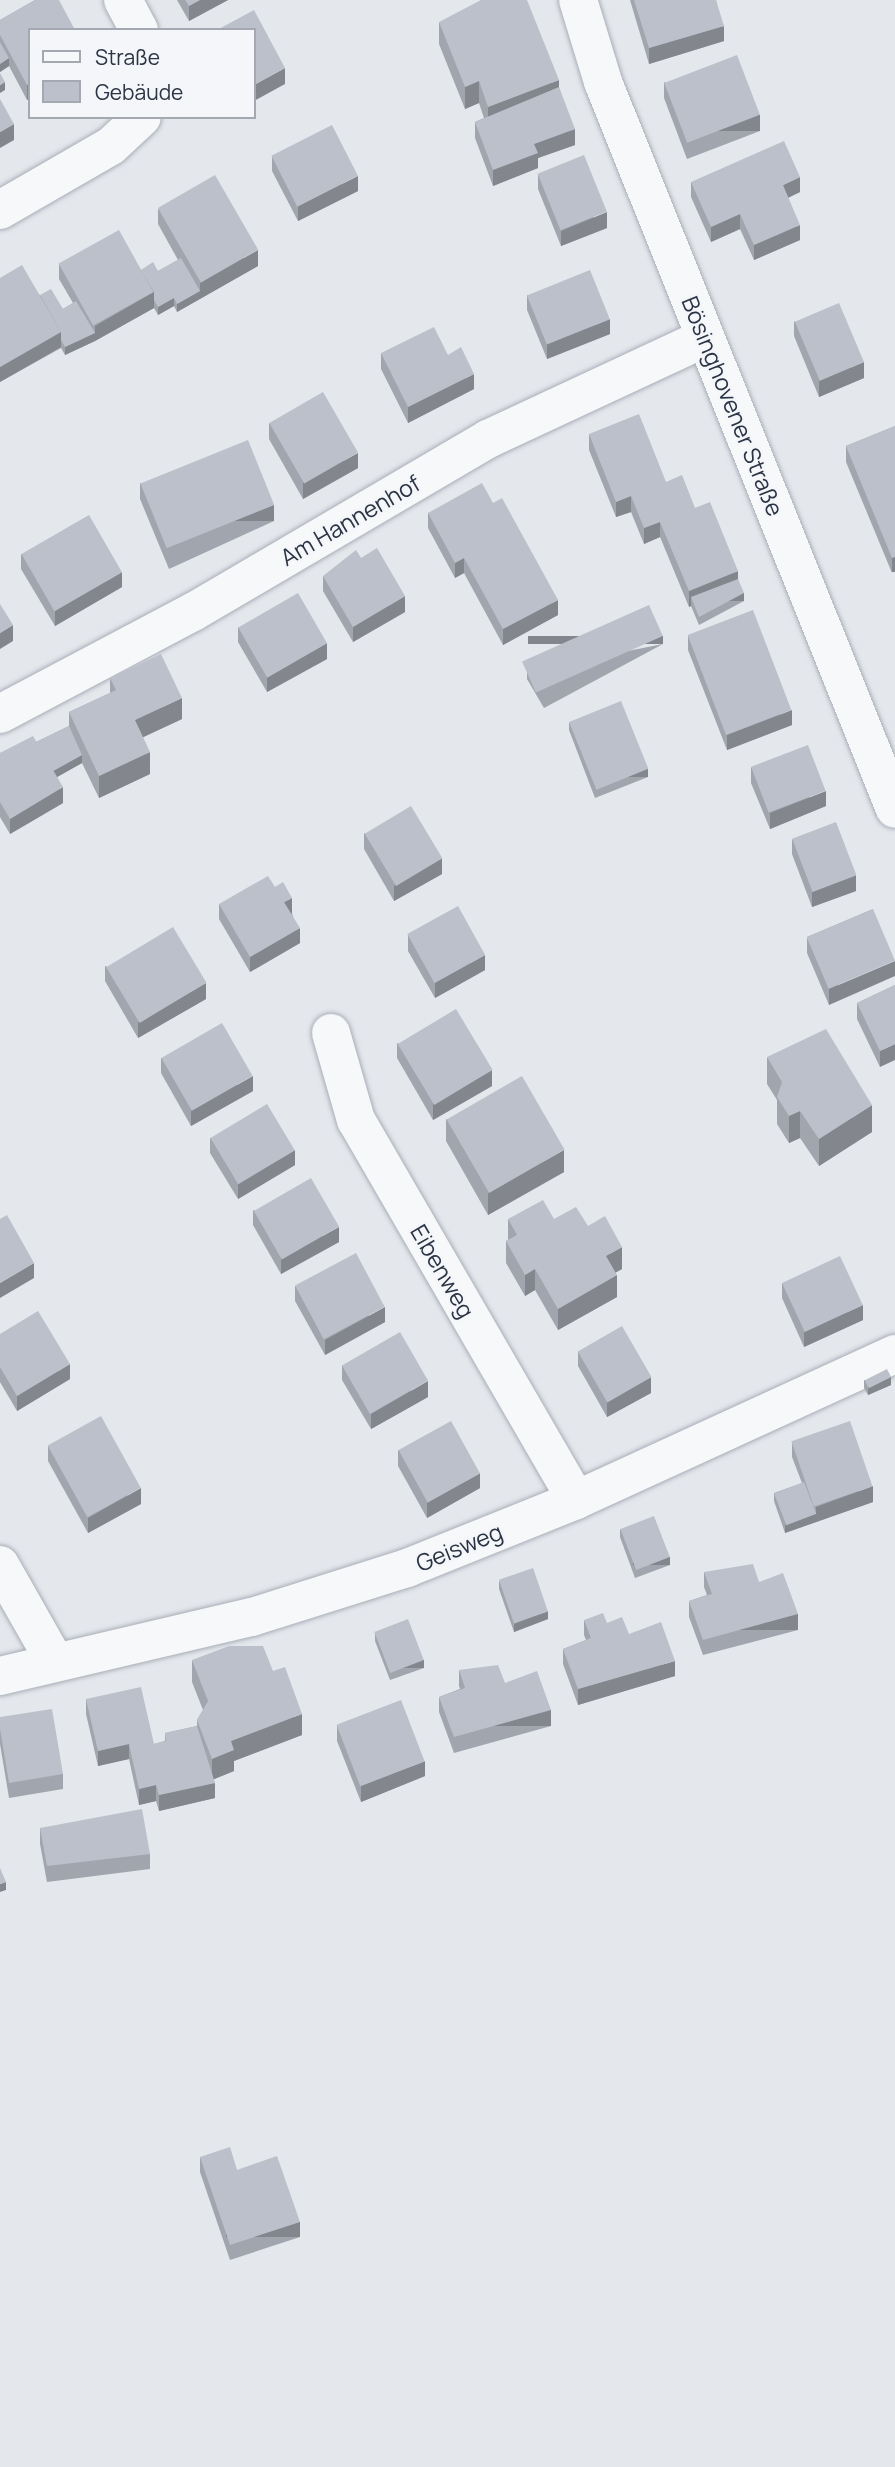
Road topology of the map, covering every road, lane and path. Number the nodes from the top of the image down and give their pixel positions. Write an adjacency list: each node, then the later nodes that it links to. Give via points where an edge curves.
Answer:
1 (123, 0): 3 (street)
2 (578, 0): 6 (street, Bösinghovener Straße, via 603,82)
3 (138, 28)
4 (140, 119): 5 (street, via 111,146)
5 (0, 210)
6 (705, 338): 7 (street, Am Hannenhof, via 488,439 193,612); 8 (street, Bösinghovener Straße)
7 (0, 714)
8 (895, 809)
9 (331, 1033): 11 (street, Eibenweg, via 356,1120)
10 (895, 1354): 11 (street, Geisweg)
11 (576, 1500): 13 (street, Geisweg, via 407,1568 252,1617)
12 (0, 1565): 13 (street)
13 (55, 1662): 14 (street, Geisweg)
14 (0, 1676)

